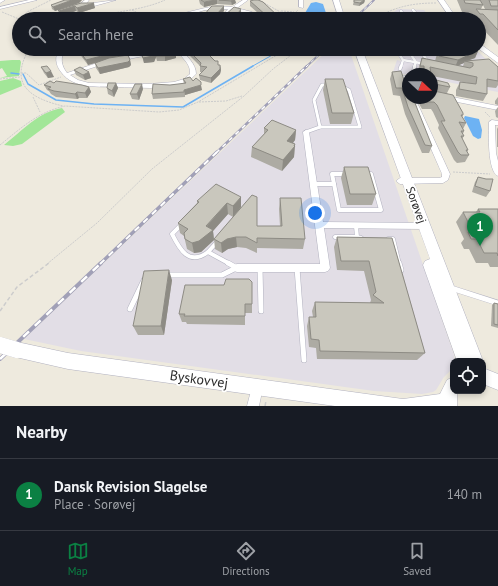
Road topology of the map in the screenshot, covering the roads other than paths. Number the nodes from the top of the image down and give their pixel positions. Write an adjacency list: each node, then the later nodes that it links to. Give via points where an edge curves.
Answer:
1 (3, 0): 9 (street)
2 (35, 0): 15 (street)
3 (87, 0): 11 (street)
4 (114, 0): 11 (street)
5 (246, 0): 12 (street)
6 (301, 0): 14 (street)
7 (336, 0): 19 (street)
8 (340, 0): 20 (street)
9 (0, 2)
10 (442, 2): 21 (street)
11 (82, 5): 13 (street)
12 (236, 6): 16 (street, via 213,6); 17 (street); 18 (street)
13 (76, 7)
14 (302, 7)
15 (0, 8)
16 (194, 12)
17 (227, 12)
18 (250, 12)
19 (340, 12)
20 (344, 12)
21 (449, 12)
22 (486, 17): 23 (street)
23 (498, 18)
24 (486, 51): 34 (street)
25 (60, 56): 40 (street, via 58,61 61,70)
26 (138, 56): 40 (street, via 109,61)
27 (184, 56): 40 (street, via 194,69 193,74 190,78 177,83 149,86 87,84)
28 (356, 56): 53 (street, Sorøvej)
29 (360, 56): 53 (street, Sorøvej)
30 (400, 56): 33 (lane)
31 (412, 56): 35 (lane)
32 (424, 56): 36 (lane, via 429,62)
33 (403, 60): 35 (lane); 39 (lane)
34 (498, 61)
35 (416, 62): 36 (lane); 38 (lane)
36 (428, 65): 37 (lane)
37 (436, 66)
38 (414, 68)
39 (400, 69)
40 (66, 75)
41 (333, 85): 47 (lane, via 322,85 314,100)
42 (339, 85): 47 (lane, via 349,90 360,127)
43 (438, 95): 45 (street)
44 (415, 104): 53 (street, via 446,174 440,182)
45 (498, 108)
46 (493, 120): 49 (street)
47 (320, 127): 48 (lane)
48 (306, 132): 54 (street)
49 (495, 154): 50 (street)
50 (494, 173)
51 (356, 174): 55 (lane, via 332,174)
52 (363, 174): 55 (lane, via 371,174 381,210 339,210)
53 (404, 181): 59 (street, Sorøvej)
54 (313, 184): 55 (lane); 57 (street)
55 (334, 184)
56 (188, 217): 65 (lane, via 172,234 178,248 198,258)
57 (319, 225): 58 (street); 68 (street, via 325,268)
58 (356, 226): 59 (street); 62 (lane)
59 (420, 226): 72 (street, Sorøvej)
60 (223, 234): 65 (lane)
61 (335, 237): 62 (lane)
62 (357, 237): 63 (lane)
63 (364, 238)
64 (379, 238): 69 (lane, via 393,239)
65 (208, 252): 66 (lane)
66 (237, 268): 67 (street); 71 (lane, via 222,275)
67 (260, 268): 68 (street); 75 (lane)
68 (297, 268): 79 (lane)
69 (401, 270)
70 (146, 274): 74 (lane)
71 (160, 275)
72 (441, 285): 73 (lane); 77 (street, Sorøvej); 78 (street, Sorøvej)
73 (498, 303)
74 (130, 309)
75 (261, 311)
76 (0, 345): 80 (street, Byskovvej, bridge, via 68,361)
77 (464, 358)
78 (474, 358)
79 (304, 360)
80 (257, 387): 83 (street); 84 (street, Byskovvej)
81 (450, 390): 82 (street)
82 (448, 404): 85 (street)
83 (253, 406)
84 (399, 406)
85 (407, 406)

